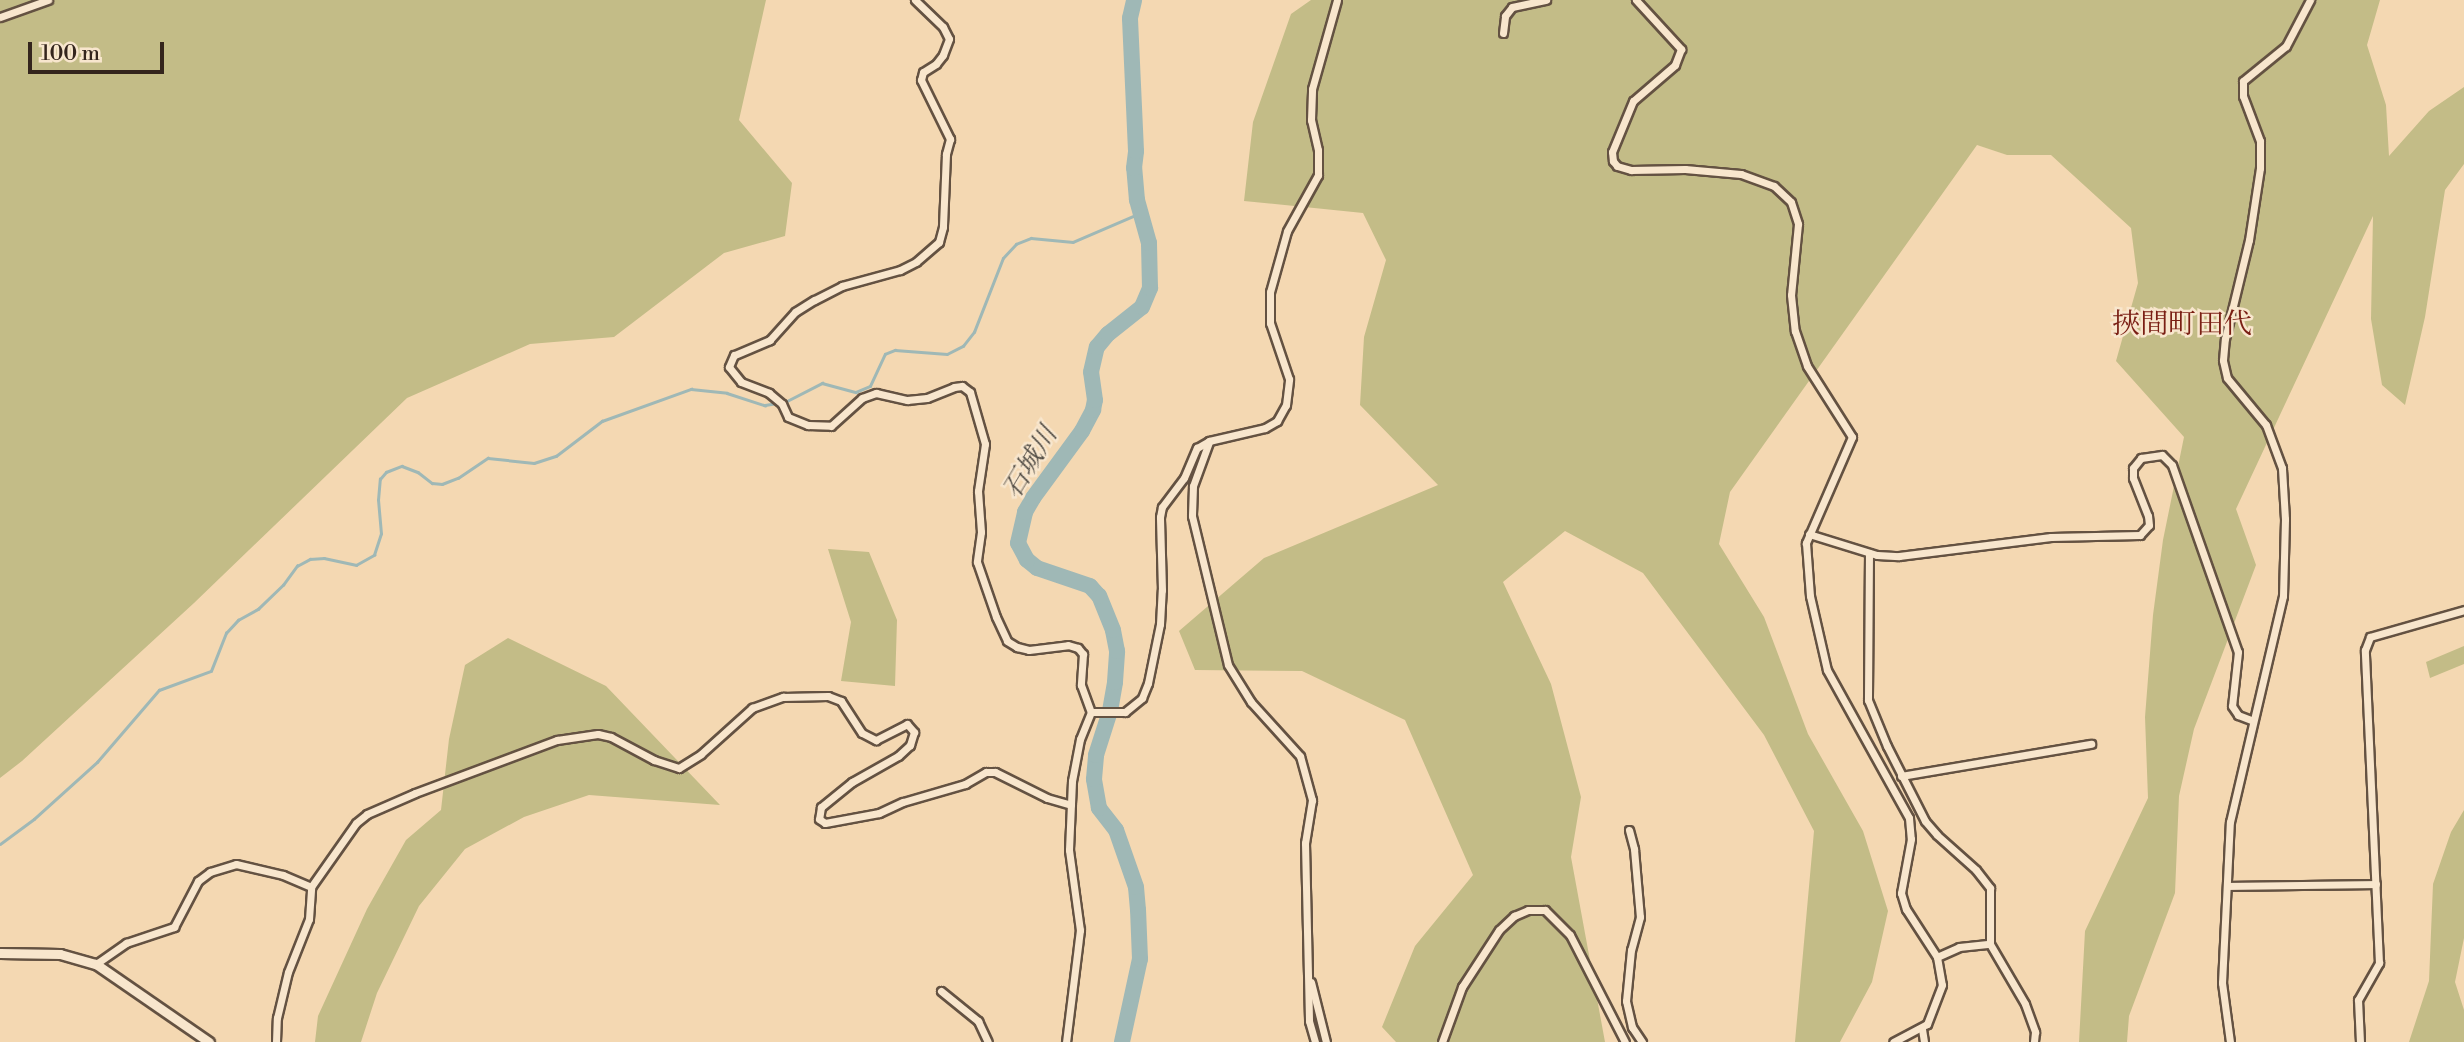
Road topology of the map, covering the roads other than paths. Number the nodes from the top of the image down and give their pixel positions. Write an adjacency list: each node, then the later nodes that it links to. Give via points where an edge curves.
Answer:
1 (48, 0): 7 (street)
2 (915, 0): 13 (street, via 949,39 943,55 923,72 921,80 950,139 939,242 900,270 842,286 814,300 795,312 770,340 734,355 729,367 741,382 769,393 782,404 788,417 808,425 831,426 862,398 876,393 907,400 928,398 954,387 970,392 985,444 978,491 981,532 977,562 984,588 1007,641 1029,650 1079,648 1083,654 1081,685)
3 (1337, 0): 9 (street, via 1312,89 1318,176 1287,231 1270,292 1270,323 1289,379 1286,405 1277,421 1265,428)
4 (1546, 0): 8 (street, via 1512,7 1505,16)
5 (1636, 0): 10 (street, via 1681,50 1675,65 1633,101 1612,152 1616,166 1741,174 1783,192 1797,215 1791,295 1795,331 1818,387 1852,437)
6 (2310, 0): 14 (street, via 2286,47 2243,81 2243,96 2260,141 2260,168 2223,360 2227,378 2266,425 2282,468 2285,519 2283,596)
7 (0, 18)
8 (1503, 33)
9 (1209, 441): 13 (street, via 1197,448 1184,478 1162,508 1162,590 1154,656 1142,698 1125,712); 26 (street, via 1193,486 1192,516 1228,665 1251,702 1300,756 1312,800 1305,842)
10 (1809, 534): 11 (street); 24 (street, via 1810,596 1827,670 1909,818 1911,839 1901,893)
11 (1869, 553): 14 (street, via 1899,556 2051,537 2140,535 2149,525 2133,468 2141,458 2162,455 2172,465 2238,652 2232,706 2238,715); 16 (street, via 1868,700)
12 (2464, 610): 19 (street, via 2370,637 2365,650)
13 (1092, 712): 17 (street, via 1080,739)
14 (2251, 720): 20 (street, via 2230,822)
15 (2091, 744): 16 (street)
16 (1901, 775): 22 (street, via 1937,835 1986,880 1991,896)
17 (1071, 805): 21 (street, via 986,772 965,784 879,813 825,823 819,818 821,807 852,782 898,756 914,732 907,724 876,740 862,733 841,701 828,696 783,697 752,708 679,768 611,737 580,735 415,793 356,823); 32 (street, via 1069,850 1080,930)
18 (1629, 830): 37 (street, via 1640,917 1626,1001 1632,1027)
19 (2376, 884): 20 (street); 42 (street, via 2379,962 2358,1000)
20 (2228, 886): 41 (street, via 2222,983)
21 (310, 887): 25 (street, via 236,864 210,872 198,881 174,927 126,943); 30 (street, via 309,919 288,972)
22 (1990, 944): 24 (street, via 1959,947); 40 (street, via 2025,1004)
23 (0, 953): 25 (street, via 60,954)
24 (1937, 957): 28 (street, via 1941,985)
25 (96, 964): 29 (street)
26 (1308, 968): 33 (street, via 1309,1021); 34 (street)
27 (941, 991): 31 (street, via 978,1021)
28 (1922, 1029): 38 (street); 39 (street)
29 (209, 1042)
30 (276, 1042)
31 (988, 1042)
32 (1066, 1042)
33 (1315, 1042)
34 (1326, 1042)
35 (1441, 1042): 36 (street, via 1462,987 1499,930 1528,910 1545,910 1570,935)
36 (1625, 1042)
37 (1642, 1042)
38 (1893, 1042)
39 (1924, 1042)
40 (2034, 1042)
41 (2230, 1042)
42 (2360, 1042)

